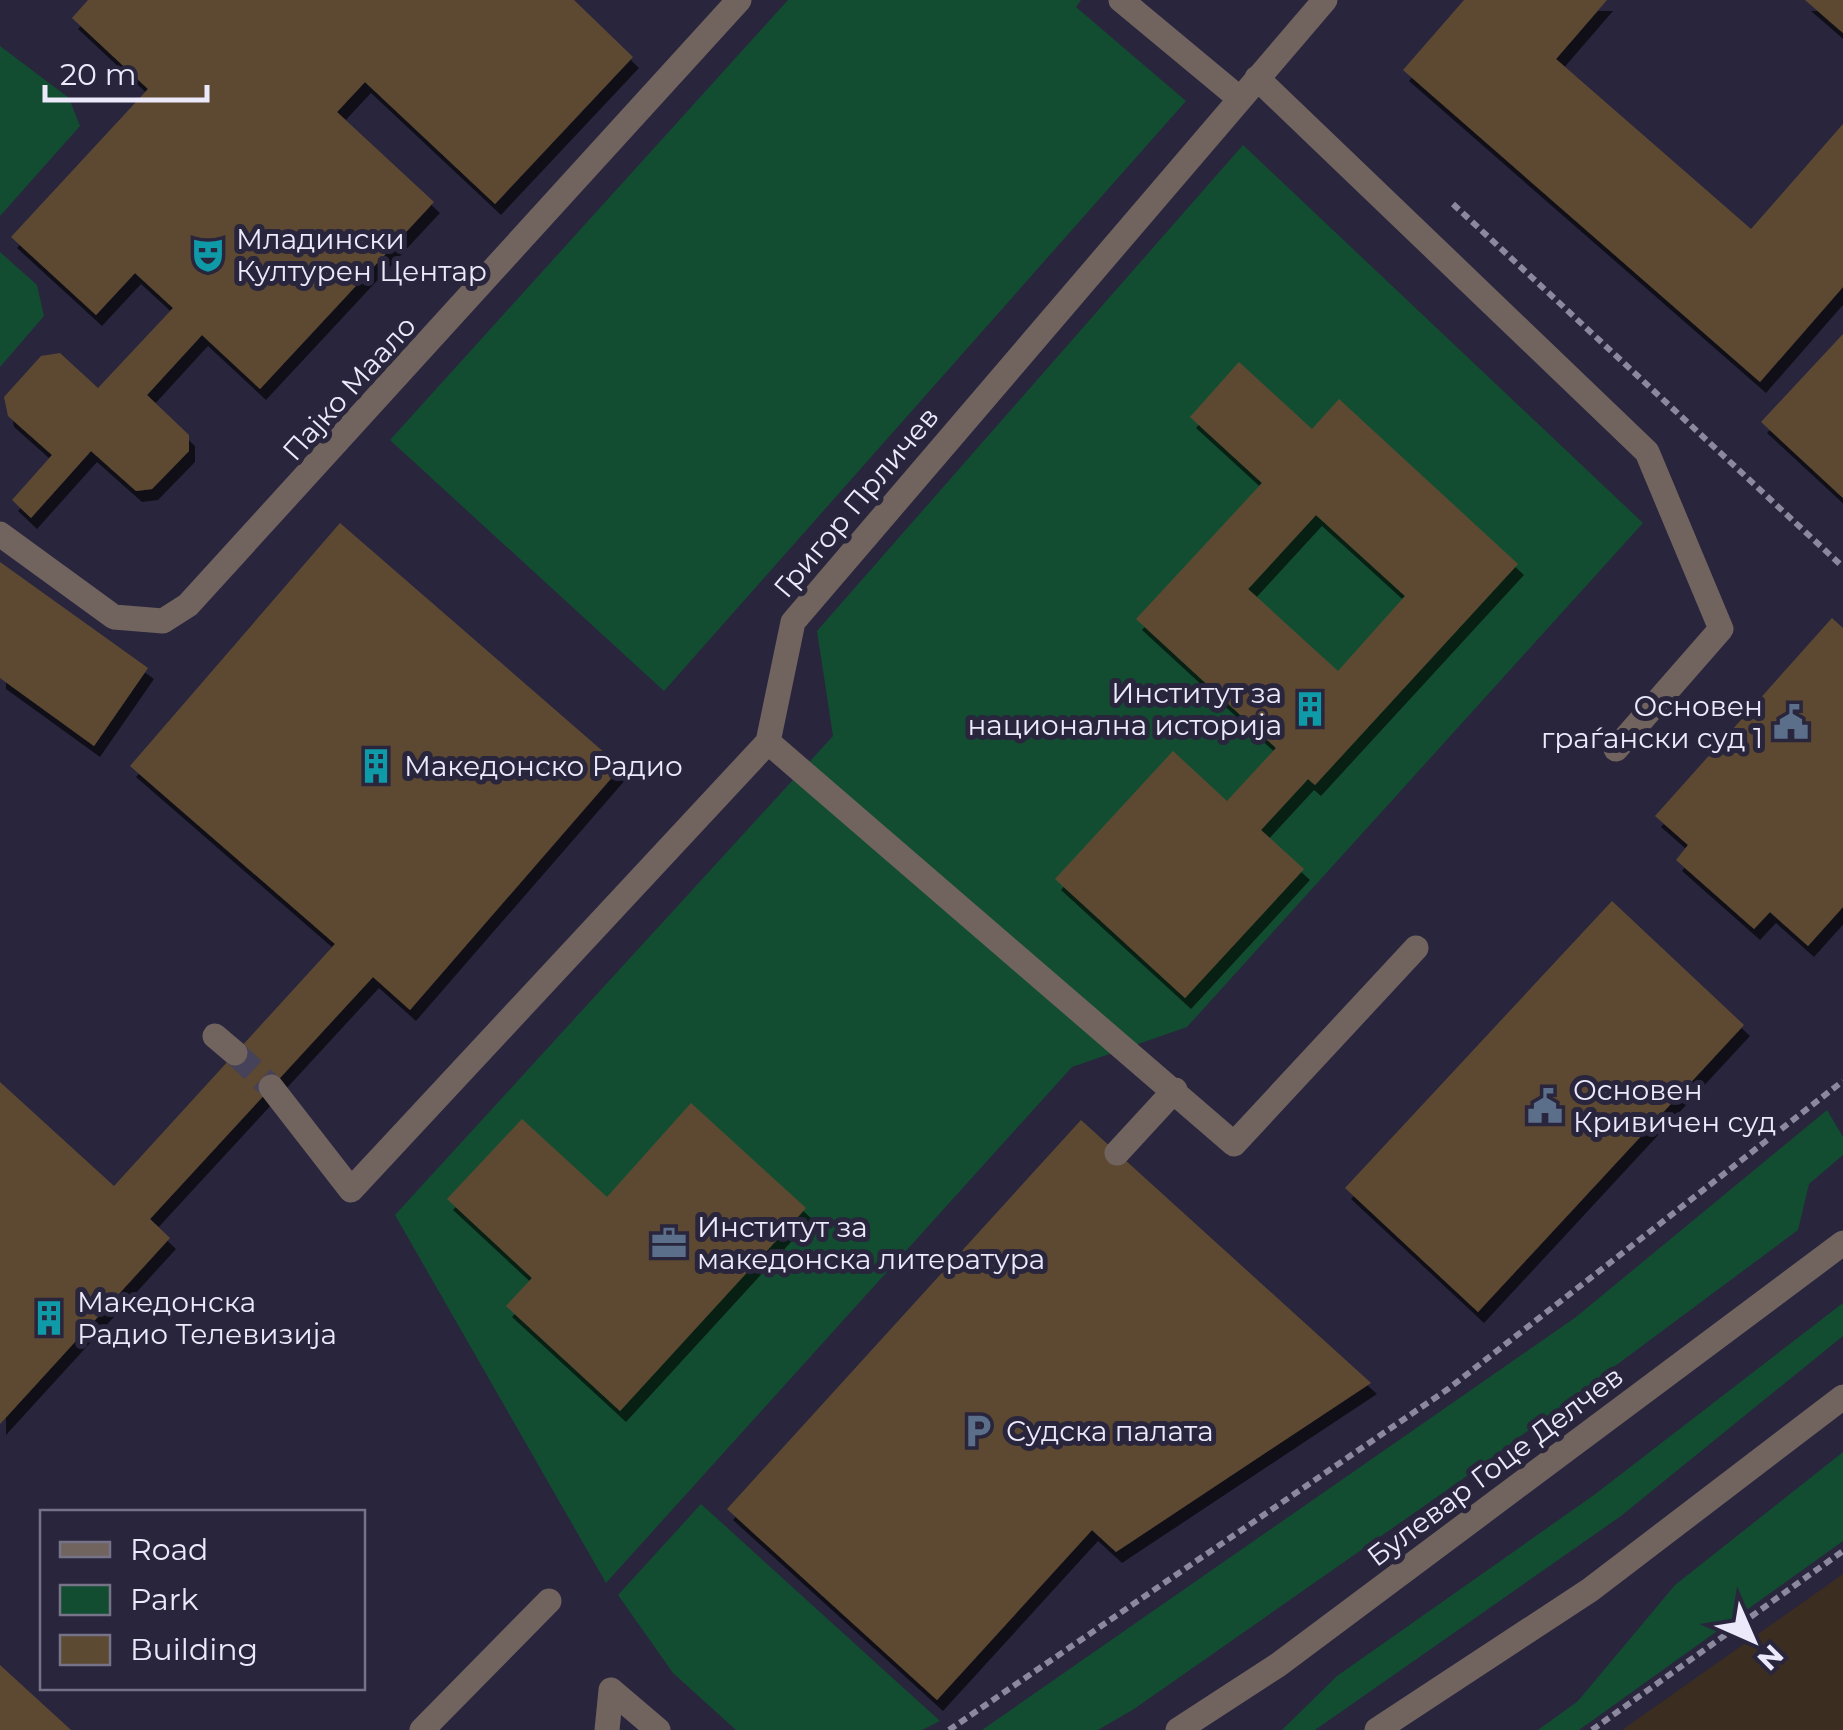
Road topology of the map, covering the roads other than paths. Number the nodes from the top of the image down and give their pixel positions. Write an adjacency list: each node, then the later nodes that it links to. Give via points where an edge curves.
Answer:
1 (739, 0): 6 (street, Пајко Маало, via 188,605 163,621 114,618)
2 (1122, 0): 5 (street)
3 (1325, 0): 4 (street, Григор Прличев)
4 (1257, 78): 5 (street, Григор Прличев); 8 (street, via 1648,452 1721,629)
5 (1239, 98): 7 (street, Григор Прличев, via 793,622)
6 (0, 534)
7 (768, 742): 10 (street, via 351,1190); 11 (street)
8 (1616, 748)
9 (1416, 948): 11 (street, via 1234,1144)
10 (271, 1086)
11 (1175, 1090): 12 (street)
12 (1116, 1153)
13 (1843, 1243): 19 (street, Булевар Гоце Делчев, via 1294,1654)
14 (1843, 1396): 20 (street, via 1590,1590)
15 (549, 1601): 16 (street)
16 (422, 1730)
17 (608, 1730): 18 (street, via 610,1690)
18 (658, 1730)
19 (1178, 1730)
20 (1377, 1730)

